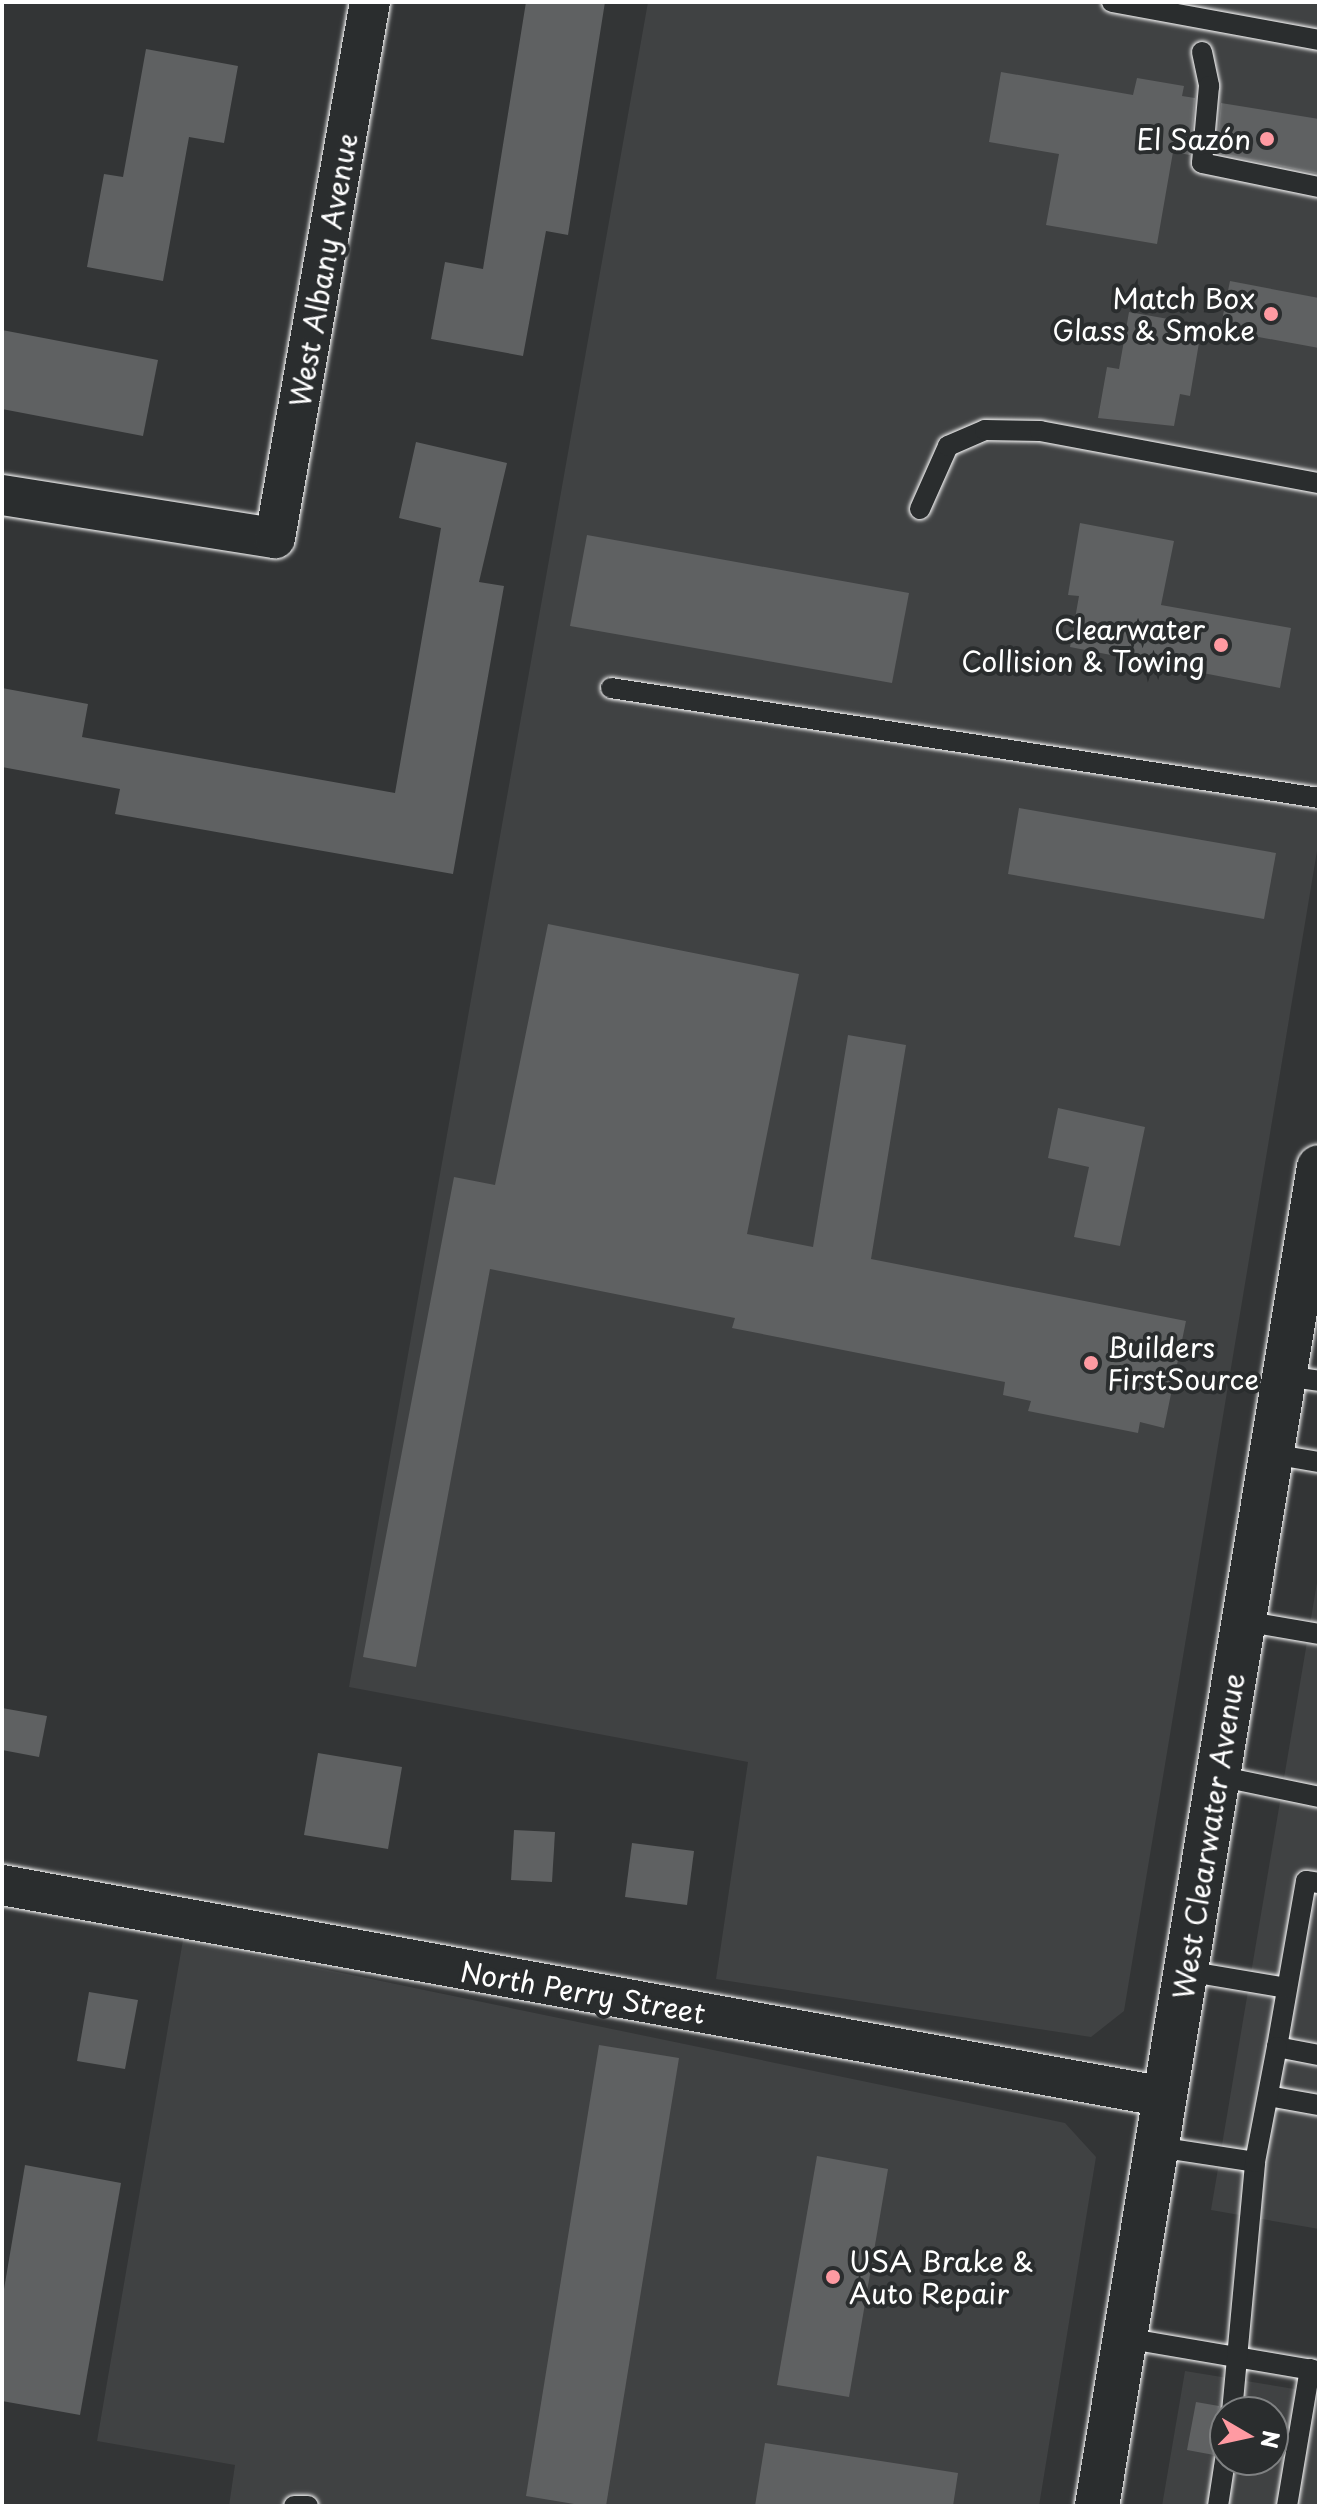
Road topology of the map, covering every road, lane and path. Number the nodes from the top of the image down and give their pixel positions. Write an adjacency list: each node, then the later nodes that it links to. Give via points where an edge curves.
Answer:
1 (370, 2): 7 (street, West Albany Avenue, via 275,538)
2 (1112, 2): 3 (lane)
3 (1319, 40)
4 (1202, 52): 5 (lane, via 1209,86 1202,163)
5 (1319, 187)
6 (1319, 483): 8 (lane, via 1040,431 985,430 948,446)
7 (2, 495)
8 (920, 509)
9 (611, 688): 10 (lane)
10 (1319, 798)
11 (1319, 1167): 12 (main road, West Clearwater Avenue)
12 (1302, 1378): 13 (main road, West Clearwater Avenue)
13 (1272, 1454): 14 (lane); 15 (main road, West Clearwater Avenue)
14 (1319, 1462)
15 (1244, 1621): 16 (lane); 17 (main road, West Clearwater Avenue)
16 (1319, 1634)
17 (1218, 1776): 18 (lane); 21 (main road, West Clearwater Avenue)
18 (1318, 1795)
19 (1319, 1883): 22 (lane, via 1306,1881)
20 (2, 1885): 26 (street, North Perry Street)
21 (1186, 1971): 22 (lane); 26 (main road, West Clearwater Avenue)
22 (1287, 1988): 23 (lane)
23 (1277, 2047): 24 (lane); 25 (lane)
24 (1319, 2055)
25 (1268, 2096): 27 (lane); 29 (lane)
26 (1165, 2097): 28 (main road, West Clearwater Avenue)
27 (1319, 2105)
28 (1157, 2147): 29 (lane); 30 (main road, West Clearwater Avenue)
29 (1255, 2162): 31 (lane)
30 (1125, 2338): 31 (lane); 37 (main road, West Clearwater Avenue)
31 (1241, 2357): 32 (lane); 33 (lane)
32 (1314, 2370): 39 (lane)
33 (1235, 2396)
34 (1223, 2476): 38 (lane)
35 (294, 2506): 36 (lane)
36 (308, 2506)
37 (1097, 2506)
38 (1218, 2506)
39 (1287, 2506)

